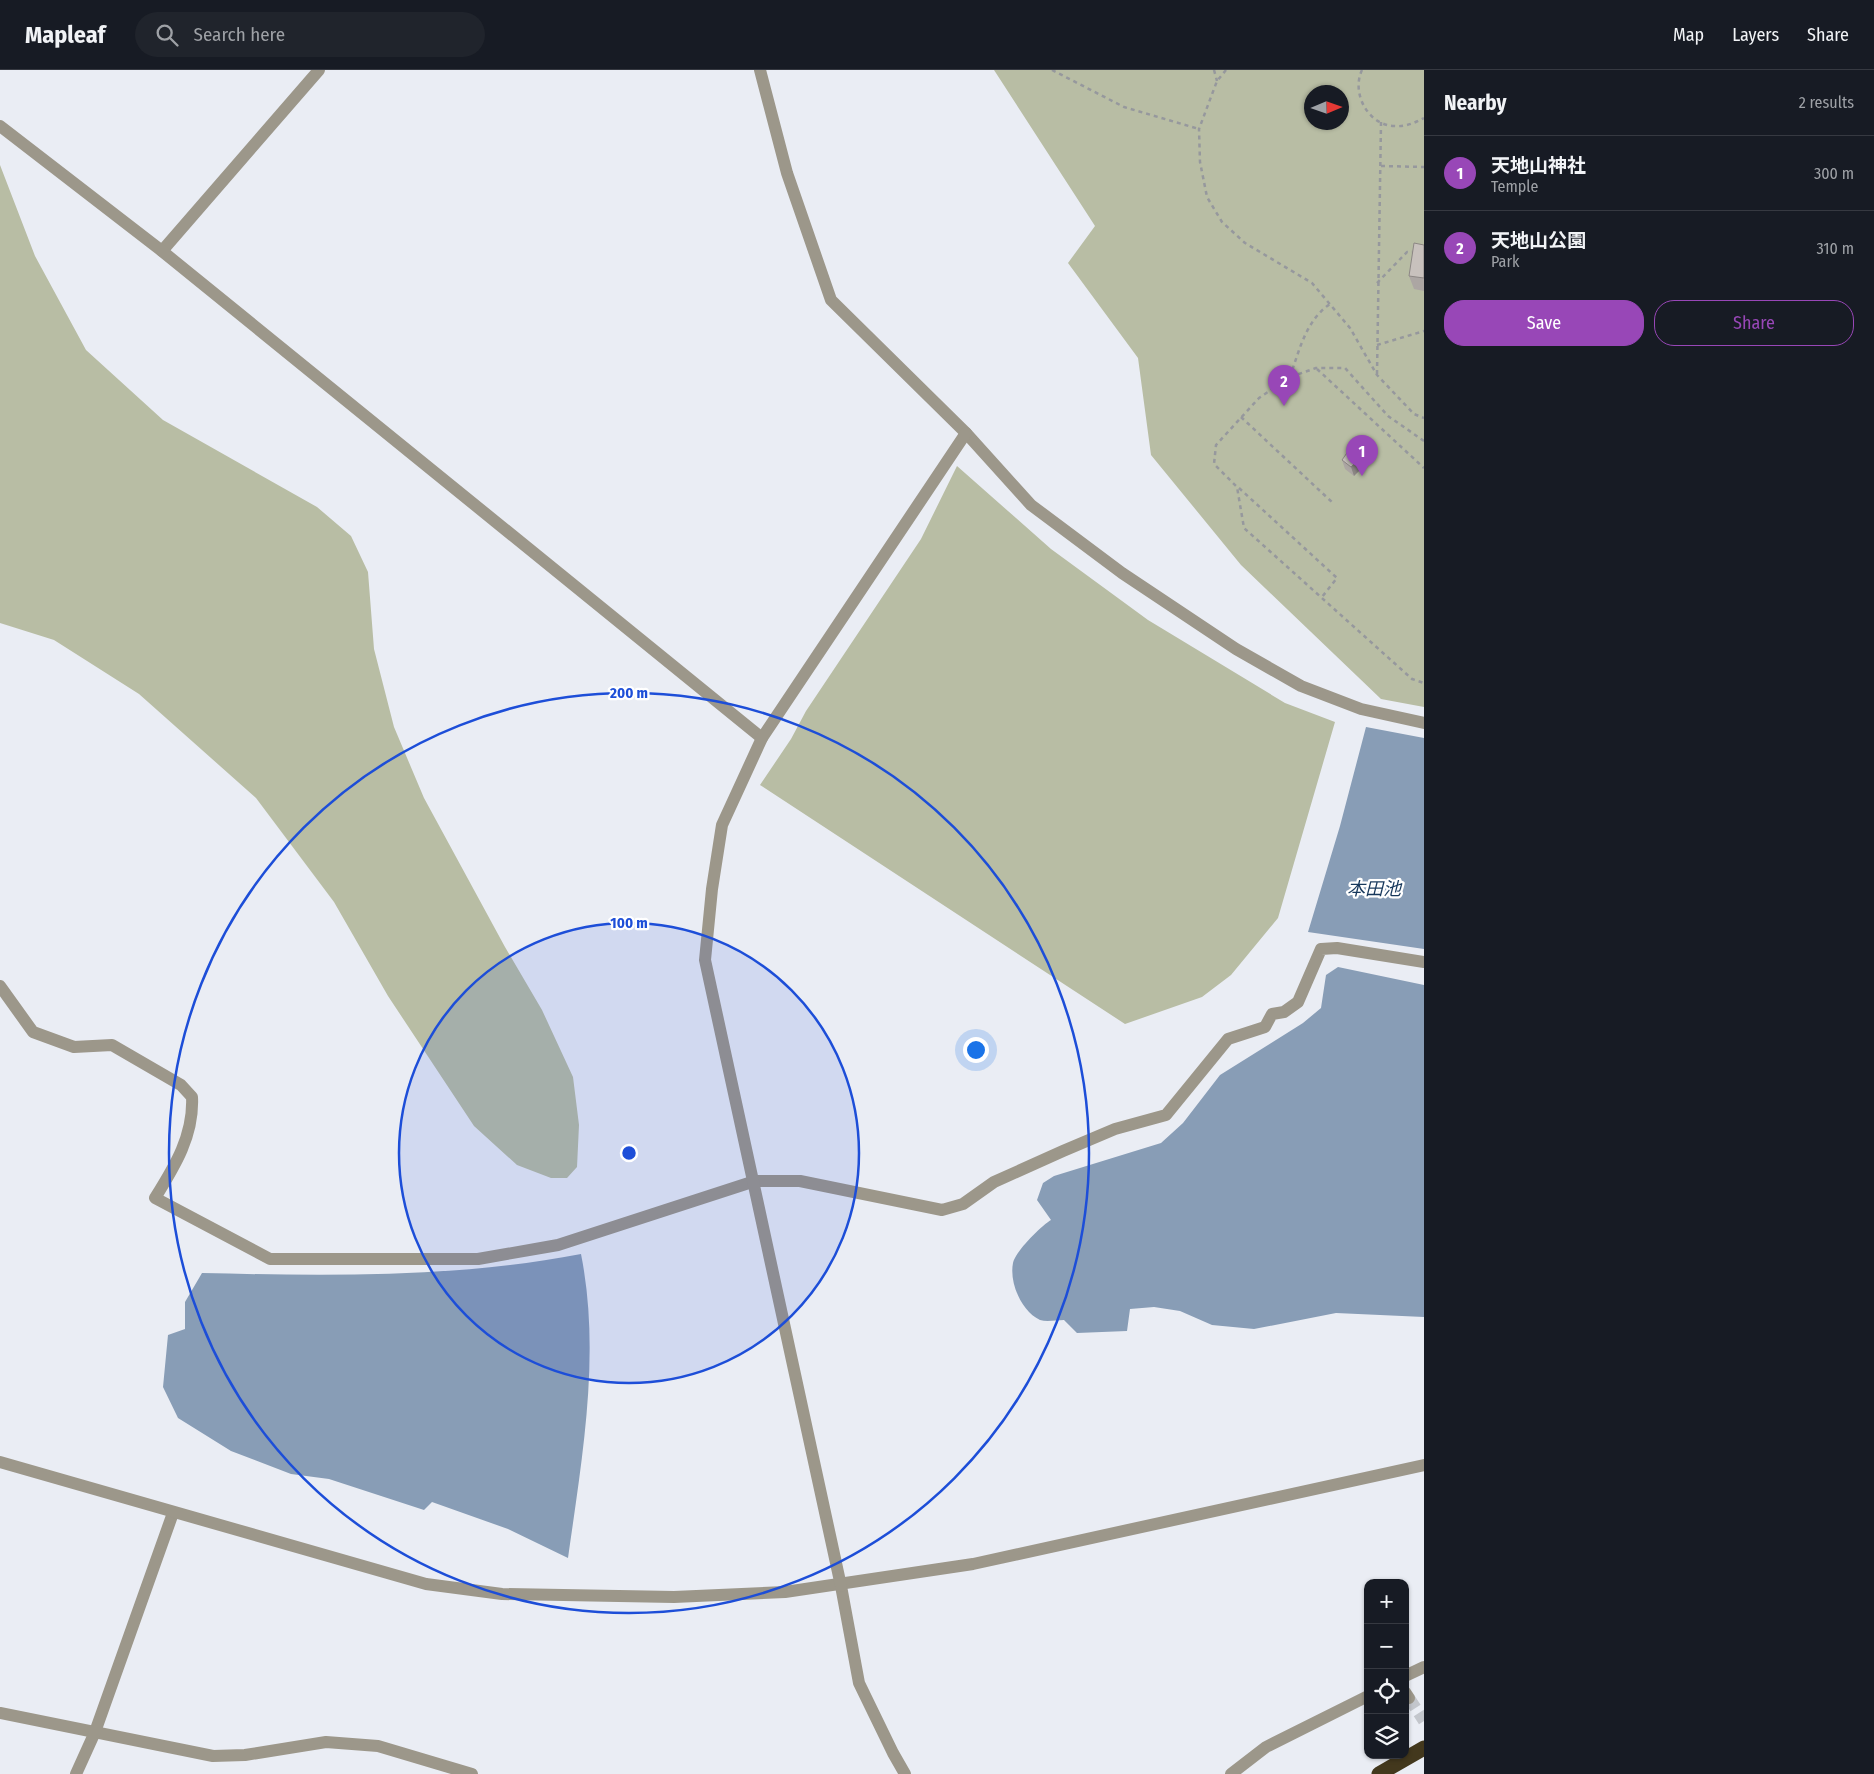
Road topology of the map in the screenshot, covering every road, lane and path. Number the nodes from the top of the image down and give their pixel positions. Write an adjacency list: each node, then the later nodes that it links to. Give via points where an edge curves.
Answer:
1 (319, 70): 14 (street)
2 (760, 70): 25 (street, via 787,174 831,300)
3 (1052, 70): 11 (path, via 1124,107)
4 (1214, 70): 7 (path)
5 (1226, 70): 7 (path)
6 (1362, 70): 9 (path, via 1359,92 1364,108)
7 (1217, 81): 11 (path)
8 (1424, 118): 9 (path, via 1409,126)
9 (1382, 122): 12 (path)
10 (0, 126): 14 (street)
11 (1199, 128): 17 (path, via 1200,162 1207,198 1222,222 1244,243 1312,283)
12 (1380, 166): 13 (path); 16 (path)
13 (1424, 168)
14 (162, 251): 33 (street)
15 (1424, 253): 16 (path, via 1407,252)
16 (1377, 283): 19 (path)
17 (1330, 304): 21 (path, via 1350,328); 22 (path, via 1318,312 1301,344)
18 (1424, 331): 19 (path)
19 (1377, 345): 21 (path)
20 (1316, 368): 22 (path); 26 (path, via 1345,368 1388,416); 27 (path)
21 (1377, 375): 24 (path, via 1414,414)
22 (1290, 377): 23 (path, via 1259,398)
23 (1241, 418): 28 (path, via 1216,445 1214,464); 29 (path)
24 (1424, 418)
25 (966, 433): 32 (street, via 1031,505 1122,573 1236,649 1301,686 1334,700); 33 (street)
26 (1424, 441)
27 (1424, 468)
28 (1238, 487): 30 (path, via 1244,528); 30 (path, via 1337,578)
29 (1334, 504)
30 (1322, 597): 31 (path, via 1412,679)
31 (1424, 683)
32 (1424, 723)
33 (762, 738): 36 (street, via 722,825 705,960)
34 (1424, 962): 36 (street, via 1337,948 1321,950 1298,1002 1284,1012 1272,1014 1265,1027 1228,1039 1166,1115 1115,1129 1063,1150 994,1182 962,1204 942,1210 800,1181)
35 (0, 986): 36 (street, via 33,1032 74,1047 112,1045 181,1085 192,1096 193,1113 182,1151 155,1198 270,1259 478,1259 558,1245)
36 (755, 1181): 40 (street)
37 (0, 1462): 39 (street)
38 (1424, 1465): 40 (street, via 972,1564)
39 (173, 1513): 40 (street, via 426,1584 479,1592 709,1596); 45 (street)
40 (841, 1586): 50 (street, via 859,1683)
41 (1424, 1666): 42 (street)
42 (1409, 1674)
43 (1364, 1698): 51 (street, via 1266,1747)
44 (0, 1713): 45 (street)
45 (95, 1732): 48 (street); 49 (street, via 213,1756 245,1755 326,1742 378,1746)
46 (1424, 1748): 52 (highway)
47 (1424, 1754): 53 (highway)
48 (76, 1774)
49 (472, 1774)
50 (905, 1774)
51 (1230, 1774)
52 (1378, 1774)
53 (1392, 1774)

